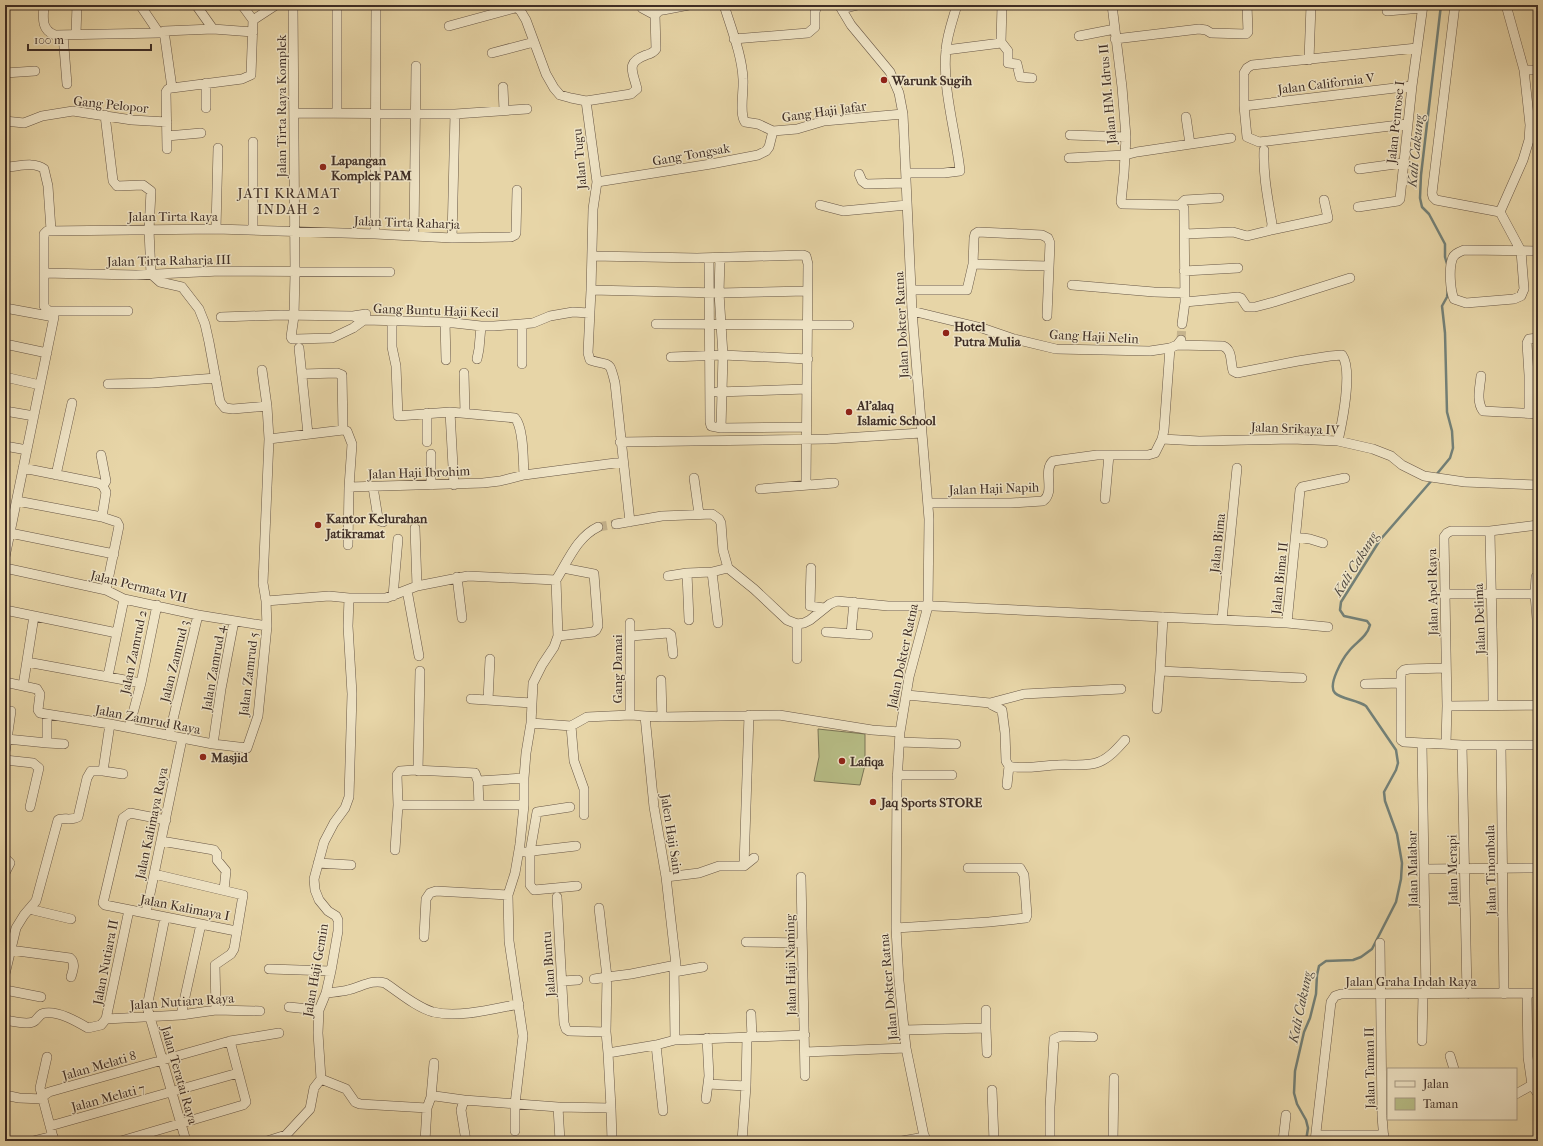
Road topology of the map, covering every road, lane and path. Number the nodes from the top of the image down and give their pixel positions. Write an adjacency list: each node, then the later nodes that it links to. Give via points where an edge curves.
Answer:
1 (44, 5): 34 (street, via 46,29 49,33)
2 (77, 5): 33 (street)
3 (140, 5): 31 (street)
4 (196, 5): 29 (street)
5 (242, 5): 27 (street)
6 (276, 5): 27 (street)
7 (293, 5): 61 (street, Jalan Tirta Raya Komplek)
8 (337, 5): 60 (street)
9 (376, 5): 63 (street)
10 (641, 5): 26 (street)
11 (689, 5): 26 (street, via 659,11)
12 (724, 5): 37 (street)
13 (817, 5): 37 (street, via 815,27 808,33)
14 (858, 5): 23 (street)
15 (957, 5): 41 (street)
16 (1002, 5): 39 (street)
17 (1112, 5): 30 (street, Jalan HM. Idrus II)
18 (1247, 5): 36 (street, via 1246,34 1211,33 1199,29)
19 (1311, 5): 43 (street)
20 (1455, 5): 98 (street, via 1432,193 1436,200)
21 (1506, 5): 45 (street)
22 (1422, 6): 25 (street); 40 (street, Jalan Penrose I)
23 (840, 7): 65 (street, Jalan Dokter Ratna, via 851,25 890,72 899,93)
24 (516, 8): 28 (street); 38 (street, via 526,20)
25 (1387, 10)
26 (655, 15): 55 (street, via 656,49 636,59 632,66 637,89 631,94)
27 (253, 20): 32 (street)
28 (449, 26)
29 (213, 29): 31 (street); 32 (street)
30 (1115, 29): 35 (street); 36 (street, Jalan HM. Idrus II)
31 (161, 32): 33 (street); 54 (street)
32 (253, 32): 51 (street, via 251,75 248,78)
33 (76, 34): 34 (street)
34 (63, 35): 50 (street)
35 (1079, 36)
36 (1115, 38): 75 (street, Jalan HM. Idrus II)
37 (734, 39): 71 (street, via 744,82 743,120)
38 (534, 42): 42 (street); 55 (street, via 546,74 557,92 564,97)
39 (1001, 43): 41 (street); 49 (street, via 1008,51 1008,63 1017,64 1020,77)
40 (1417, 48): 43 (street); 52 (street, Jalan Penrose I)
41 (946, 50): 87 (street, via 948,95 960,171)
42 (492, 52)
43 (1310, 60): 56 (street, via 1252,65 1247,68 1244,74)
44 (416, 66): 62 (street)
45 (1524, 70): 46 (street); 98 (street, via 1530,125 1529,140)
46 (1538, 70)
47 (36, 71): 48 (street)
48 (5, 73)
49 (1032, 78)
50 (67, 84)
51 (206, 84): 54 (street); 57 (street)
52 (1412, 86): 56 (street, Jalan California V); 70 (street, Jalan Penrose I)
53 (503, 87): 59 (street)
54 (172, 88): 69 (street, via 166,92)
55 (586, 101): 89 (street, Jalan Tugu)
56 (1244, 106): 70 (street, via 1247,136 1259,142)
57 (206, 108)
58 (527, 109): 59 (street)
59 (504, 110): 64 (street)
60 (337, 112): 61 (street); 63 (street)
61 (295, 113): 104 (street, Jalan Tirta Raya Komplek)
62 (416, 113): 63 (street); 64 (street); 107 (street)
63 (375, 114): 105 (street)
64 (455, 114): 108 (street)
65 (902, 114): 71 (street, Gang Haji Jafar, via 824,121 797,129); 87 (street, Jalan Dokter Ratna)
66 (105, 115): 68 (street, Gang Pelopor, via 73,111 24,122); 69 (street, Gang Pelopor); 101 (street, via 113,181 117,186 143,185 151,191)
67 (1186, 117): 78 (street)
68 (5, 121)
69 (167, 122): 74 (street)
70 (1407, 124): 84 (street, Jalan Penrose I)
71 (773, 130): 89 (street, Gang Tongsak, via 769,148 758,155)
72 (201, 133): 74 (street)
73 (1070, 135): 75 (street)
74 (167, 136): 80 (street)
75 (1126, 137): 82 (street, Jalan HM. Idrus II)
76 (1231, 138): 78 (street)
77 (253, 142): 102 (street)
78 (1190, 144): 82 (street)
79 (218, 148): 99 (street)
80 (167, 149)
81 (1264, 150): 103 (street, via 1264,177)
82 (1125, 155): 83 (street); 96 (street, Jalan HM. Idrus II, via 1122,204)
83 (1069, 158)
84 (1403, 163): 86 (street); 97 (street, Jalan Penrose I, via 1398,201)
85 (5, 167): 100 (street, via 35,165 44,169 48,186)
86 (1358, 169)
87 (906, 173): 90 (street, Jalan Dokter Ratna)
88 (859, 174): 90 (street, via 866,184)
89 (597, 182): 111 (street, Jalan Tugu, via 593,209)
90 (906, 183): 95 (street, Jalan Dokter Ratna)
91 (516, 190): 108 (street, Jalan Tirta Raharja, via 515,235)
92 (1219, 198): 96 (street, via 1185,200)
93 (1324, 200): 103 (street, via 1328,218)
94 (820, 205): 95 (street, via 842,211)
95 (907, 205): 126 (street, Jalan Dokter Ratna)
96 (1180, 205): 106 (street, via 1184,208)
97 (1358, 207)
98 (1500, 212): 110 (street)
99 (216, 229): 101 (street, Jalan Tirta Raya); 102 (street, Jalan Tirta Raya)
100 (50, 230): 101 (street, Jalan Tirta Raya); 119 (street, via 44,234)
101 (149, 230): 121 (street)
102 (253, 230): 104 (street, Jalan Tirta Raya)
103 (1271, 230): 106 (street, via 1247,236 1233,232)
104 (295, 232): 105 (street, Jalan Tirta Raharja); 120 (street, Jalan Tirta Raya Komplek)
105 (375, 234): 107 (street, Jalan Tirta Raharja)
106 (1185, 234): 117 (street)
107 (414, 236): 108 (street, Jalan Tirta Raharja)
108 (452, 238)
109 (1538, 251): 110 (street)
110 (1521, 252): 110 (street, via 1458,252 1452,259 1450,290 1454,298 1466,303 1514,299 1521,296 1524,289)
111 (592, 256): 112 (street); 124 (street, Jalan Tugu)
112 (709, 258): 113 (street); 127 (street)
113 (720, 258): 125 (street, via 806,256); 128 (street)
114 (973, 264): 115 (street); 115 (street, via 975,234 983,232 1046,236 1050,243); 126 (street, via 967,290)
115 (1049, 266): 136 (street)
116 (1238, 268): 117 (street)
117 (1184, 271): 129 (street)
118 (390, 272): 120 (street, Jalan Tirta Raharja III)
119 (44, 273): 121 (street, Jalan Tirta Raharja III); 134 (street, via 44,306)
120 (295, 273): 121 (street, Jalan Tirta Raharja III, via 220,271); 135 (street, Jalan Tirta Raya Komplek)
121 (151, 274): 167 (street, via 160,282 182,287 199,309 205,324)
122 (1350, 278): 129 (street, via 1255,307 1247,307 1238,297)
123 (1072, 285): 129 (street)
124 (591, 290): 127 (street); 133 (street, Jalan Tugu)
125 (807, 290): 128 (street); 146 (street)
126 (911, 290): 132 (street, Jalan Dokter Ratna)
127 (708, 292): 128 (street); 143 (street)
128 (719, 293): 145 (street)
129 (1185, 297): 144 (street)
130 (5, 308): 134 (street)
131 (128, 311): 134 (street)
132 (912, 311): 151 (street, Gang Haji Nelin, via 1056,349 1150,351); 185 (street, Jalan Dokter Ratna)
133 (589, 312): 141 (street, Gang Buntu Haji Kecil, via 550,316 533,323); 193 (street, Jalan Tugu, via 588,353 590,360 607,364 611,368 615,383)
134 (51, 314): 153 (street)
135 (294, 316): 137 (street, Gang Buntu Haji Kecil); 138 (street, Gang Buntu Haji Kecil); 138 (street, Jalan Tirta Raya Komplek, via 292,339 332,338 353,328)
136 (1047, 316)
137 (221, 317)
138 (365, 317): 139 (street, Gang Buntu Haji Kecil)
139 (392, 321): 140 (street, Gang Buntu Haji Kecil); 177 (street, via 398,416)
140 (445, 322): 148 (street, Gang Buntu Haji Kecil); 159 (street)
141 (522, 324): 148 (street, Gang Buntu Haji Kecil); 160 (street)
142 (656, 324): 143 (street)
143 (709, 324): 145 (street); 155 (street)
144 (1182, 324)
145 (722, 325): 146 (street); 154 (street)
146 (808, 325): 147 (street); 158 (street)
147 (849, 325)
148 (481, 326): 157 (street)
149 (1533, 339): 164 (street, via 1527,343)
150 (5, 344): 153 (street)
151 (1176, 344): 187 (street); 191 (street, Gang Haji Nelin, via 1228,348 1233,371 1237,373 1342,355 1346,389)
152 (299, 348): 163 (street)
153 (47, 353): 169 (street)
154 (723, 355): 155 (street); 158 (street); 172 (street)
155 (710, 356): 156 (street); 171 (street)
156 (671, 357)
157 (477, 359)
158 (808, 359): 170 (street)
159 (446, 360)
160 (522, 364)
161 (262, 370): 174 (street, Jalan Zamrud 5)
162 (464, 372): 178 (street)
163 (302, 374): 184 (street, via 342,375); 186 (street)
164 (1534, 375): 179 (street)
165 (1481, 376): 179 (street, via 1479,400 1483,411)
166 (5, 377): 169 (street)
167 (216, 378): 168 (street); 174 (street, via 220,402 225,408)
168 (108, 384)
169 (40, 385): 180 (street)
170 (807, 389): 172 (street); 181 (street)
171 (710, 392): 172 (street); 182 (street, via 711,426)
172 (722, 392): 182 (street)
173 (72, 403): 202 (street)
174 (268, 406): 188 (street, Jalan Zamrud 5)
175 (5, 411): 180 (street)
176 (450, 412): 177 (street); 178 (street); 208 (street)
177 (427, 413): 192 (street)
178 (465, 413): 203 (street, via 515,418 521,436)
179 (1534, 414)
180 (34, 416): 195 (street)
181 (806, 427): 183 (street); 189 (street)
182 (722, 428): 183 (street)
183 (750, 428): 190 (street)
184 (344, 430): 186 (street); 212 (street, Jalan Haji Ibrohim, via 347,431 352,444)
185 (921, 433): 189 (street); 217 (street, Jalan Dokter Ratna)
186 (308, 434): 188 (street)
187 (1162, 438): 191 (street, Jalan Srikaya IV, via 1199,441); 198 (street, Jalan Haji Napih, via 1155,453)
188 (269, 439): 253 (street, Jalan Zamrud 5, via 262,584)
189 (806, 439): 190 (street); 209 (street)
190 (750, 440): 193 (street)
191 (1338, 441): 210 (street, Jalan Srikaya IV, via 1391,456 1424,476 1473,482)
192 (427, 442)
193 (620, 442): 199 (street)
194 (5, 446): 195 (street)
195 (27, 450): 200 (street)
196 (431, 454): 207 (street)
197 (101, 455): 211 (street, via 106,481)
198 (1109, 455): 215 (street); 217 (street, Jalan Haji Napih, via 1050,463 1049,494 1044,501)
199 (623, 462): 203 (street, Jalan Haji Ibrohim); 221 (street)
200 (23, 468): 202 (street); 216 (street)
201 (1237, 468): 265 (street, Jalan Bima)
202 (56, 475): 211 (street)
203 (524, 475): 208 (street, Jalan Haji Ibrohim, via 500,482)
204 (694, 478): 218 (street)
205 (1345, 478): 228 (street, Jalan Bima II, via 1302,487 1298,494)
206 (834, 483): 209 (street)
207 (432, 485): 208 (street, Jalan Haji Ibrohim); 213 (street, Jalan Haji Ibrohim)
208 (454, 485)
209 (806, 485): 214 (street)
210 (1538, 485)
211 (103, 486): 219 (street, via 106,492)
212 (349, 487): 213 (street, Jalan Haji Ibrohim); 231 (street)
213 (373, 487): 220 (street, via 378,518)
214 (760, 489)
215 (1105, 499)
216 (17, 501): 219 (street); 227 (street)
217 (928, 502): 256 (street, Jalan Dokter Ratna)
218 (699, 514): 221 (street, via 662,516); 236 (street, via 712,514 719,519)
219 (102, 517): 232 (street, via 119,524)
220 (383, 522)
221 (630, 522): 222 (street)
222 (616, 524)
223 (1538, 525): 226 (street, Jalan Apel Raya)
224 (598, 527): 235 (street, via 583,537)
225 (415, 528): 244 (street)
226 (1490, 531): 247 (street, Jalan Delima); 248 (street, Jalan Apel Raya, via 1451,531 1444,537)
227 (10, 533): 232 (street); 233 (street)
228 (1296, 537): 230 (street, Jalan Bima II); 268 (street, Jalan Bima II)
229 (398, 539): 250 (street)
230 (1324, 543)
231 (348, 545)
232 (114, 554): 245 (street)
233 (5, 557)
234 (5, 568): 245 (street, Jalan Permata VII)
235 (563, 568): 243 (street); 277 (street, via 594,574 598,626 593,632)
236 (728, 568): 238 (street); 270 (street, via 754,588 787,620)
237 (811, 568): 257 (street, via 810,606)
238 (712, 572): 239 (street); 267 (street)
239 (687, 573): 240 (street); 264 (street)
240 (668, 576)
241 (1538, 576): 249 (street)
242 (457, 577): 243 (street); 244 (street); 262 (street)
243 (556, 580): 277 (street)
244 (417, 586): 246 (street)
245 (106, 590): 252 (street, Jalan Permata VII)
246 (407, 590): 250 (street); 280 (street)
247 (1491, 593): 248 (street); 249 (street); 302 (street, Jalan Delima)
248 (1445, 594): 285 (street, Jalan Apel Raya)
249 (1535, 594): 263 (street)
250 (393, 596): 251 (street)
251 (350, 598): 253 (street, via 329,596); 358 (street, Jalan Haji Gemin, via 348,626 352,694 349,797 324,842)
252 (124, 599): 255 (street, Jalan Permata VII); 274 (street)
253 (266, 601): 271 (street, Jalan Zamrud 5)
254 (854, 602): 256 (street, via 888,606); 257 (street, via 837,601); 275 (street)
255 (157, 605): 259 (street, Jalan Permata VII); 292 (street, Jalan Zamrud 2)
256 (928, 606): 261 (street); 297 (street, Jalan Dokter Ratna, via 909,676)
257 (824, 608): 270 (street, via 810,620)
258 (5, 610): 260 (street)
259 (198, 615): 266 (street, Jalan Permata VII); 318 (street, Jalan Zamrud 3)
260 (34, 616): 274 (street); 284 (street)
261 (1163, 617): 265 (street); 287 (street)
262 (462, 618)
263 (1537, 619): 283 (street)
264 (689, 620)
265 (1222, 620): 268 (street)
266 (234, 621): 271 (street, Jalan Permata VII); 325 (street, Jalan Zamrud 4)
267 (718, 623)
268 (1287, 623): 272 (street)
269 (630, 624): 278 (street, Gang Damai)
270 (798, 624): 282 (street)
271 (267, 626): 332 (street, Jalan Zamrud 5, via 258,716)
272 (1328, 627)
273 (826, 632): 275 (street)
274 (117, 633): 288 (street)
275 (851, 634): 276 (street)
276 (868, 635)
277 (558, 636): 301 (street, via 533,683)
278 (631, 636): 279 (street, via 668,632 671,635); 308 (street, Gang Damai)
279 (673, 654)
280 (419, 656)
281 (490, 659): 299 (street)
282 (797, 659)
283 (1538, 660): 303 (street)
284 (27, 662): 288 (street); 295 (street)
285 (1446, 668): 293 (street, via 1404,670); 304 (street, Jalan Apel Raya)
286 (420, 671): 337 (street)
287 (1160, 671): 289 (street); 305 (street)
288 (108, 676): 292 (street)
289 (1302, 678)
290 (661, 680): 311 (street)
291 (5, 682): 295 (street)
292 (141, 683): 316 (street, Jalan Zamrud 2)
293 (1400, 683): 294 (street); 327 (street, via 1401,738 1404,742)
294 (1365, 684)
295 (23, 686): 307 (street, via 39,691 38,710 40,714)
296 (1121, 689): 300 (street, via 1024,694)
297 (907, 695): 300 (street); 317 (street, Jalan Dokter Ratna)
298 (471, 699): 299 (street)
299 (488, 700): 301 (street)
300 (990, 702): 335 (street, via 1002,710 1006,761)
301 (532, 703): 313 (street)
302 (1493, 705): 303 (street); 304 (street)
303 (1538, 705): 312 (street)
304 (1447, 706): 328 (street, Jalan Apel Raya)
305 (1156, 709)
306 (10, 711): 319 (street)
307 (47, 715): 314 (street, Jalan Zamrud Raya); 323 (street)
308 (630, 715): 310 (street); 315 (street, via 587,717)
309 (749, 715): 311 (street); 317 (street, via 779,715); 360 (street)
310 (645, 716): 311 (street); 368 (street, Jalen Haji Sain, via 654,807)
311 (662, 717)
312 (1538, 718)
313 (532, 723): 315 (street); 341 (street)
314 (110, 724): 316 (street, Jalan Zamrud Raya); 336 (street)
315 (571, 726): 349 (street, via 574,761 584,788)
316 (129, 728): 318 (street, Jalan Zamrud Raya)
317 (900, 732): 322 (street, Jalan Dokter Ratna)
318 (169, 736): 320 (street, Jalan Zamrud Raya)
319 (7, 738): 323 (street); 333 (street)
320 (182, 739): 325 (street, Jalan Zamrud Raya); 350 (street, Jalan Kalimaya Raya)
321 (1125, 740): 335 (street, via 1098,763)
322 (900, 742): 326 (street); 340 (street, Jalan Dokter Ratna)
323 (47, 743): 324 (street)
324 (64, 744)
325 (213, 744): 332 (street, Jalan Zamrud Raya)
326 (956, 744)
327 (1422, 744): 328 (street); 364 (street, Jalan Malabar)
328 (1446, 744): 329 (street)
329 (1462, 745): 331 (street); 362 (street, Jalan Merapi)
330 (1538, 745): 331 (street)
331 (1501, 746): 365 (street, Jalan Tinombala)
332 (245, 748)
333 (5, 752)
334 (5, 760): 346 (street, via 33,763 39,768)
335 (1009, 766): 343 (street)
336 (103, 771): 338 (street); 375 (street, via 91,771 88,775 78,817 73,820 58,820 36,901)
337 (418, 771): 342 (street, via 472,772); 344 (street, via 398,773)
338 (123, 774)
339 (952, 774): 340 (street)
340 (897, 775): 381 (street, Jalan Dokter Ratna)
341 (524, 778): 342 (street); 348 (street)
342 (478, 781): 345 (street)
343 (1007, 784)
344 (398, 805): 345 (street); 353 (street)
345 (479, 805): 348 (street)
346 (30, 807)
347 (570, 807): 355 (street, via 537,812)
348 (524, 810): 354 (street)
349 (584, 815)
350 (166, 820): 351 (street, Jalan Kalimaya Raya); 376 (street, Jalan Kalimaya I, via 130,813 123,818 103,903)
351 (161, 841): 367 (street, Jalan Kalimaya Raya); 371 (street, via 214,850 217,860 226,871)
352 (576, 846): 355 (street)
353 (394, 850)
354 (518, 852): 355 (street); 372 (street)
355 (530, 852): 370 (street, via 530,885 534,890)
356 (754, 858): 360 (street)
357 (8, 861): 366 (street)
358 (318, 864): 359 (street); 391 (street, Jalan Haji Gemin, via 314,879 318,900 338,920)
359 (351, 865)
360 (744, 866): 368 (street, via 719,866 699,873)
361 (968, 868): 381 (street, via 1020,868 1024,875 1026,918)
362 (1465, 868): 364 (street); 365 (street); 402 (street, Jalan Merapi)
363 (1538, 868): 365 (street)
364 (1425, 869): 401 (street, Jalan Malabar)
365 (1503, 869): 403 (street, Jalan Tinombala)
366 (5, 873)
367 (154, 874): 371 (street); 377 (street, Jalan Kalimaya Raya)
368 (666, 876): 390 (street, Jalen Haji Sain, via 676,965)
369 (801, 877): 385 (street, Jalan Haji Naming)
370 (577, 886)
371 (224, 890): 382 (street, via 243,895)
372 (508, 895): 383 (street, via 436,891 430,893 426,899); 407 (street, via 509,941)
373 (556, 897): 397 (street, Jalan Buntu)
374 (598, 908): 394 (street)
375 (29, 909): 379 (street); 387 (street, via 16,928)
376 (129, 910): 377 (street, Jalan Kalimaya I); 416 (street, Jalan Nutiara II)
377 (146, 913): 378 (street, Jalan Kalimaya I)
378 (165, 916): 380 (street, Jalan Kalimaya I); 415 (street, Jalan Teratai Raya, via 147,1007)
379 (71, 919)
380 (201, 924): 382 (street, Jalan Kalimaya I); 414 (street)
381 (896, 928): 419 (street, Jalan Dokter Ratna)
382 (236, 931): 409 (street, via 234,950 215,965)
383 (424, 937)
384 (746, 942): 385 (street)
385 (802, 942): 422 (street, Jalan Haji Naming)
386 (1380, 943): 405 (street, Jalan Taman II)
387 (10, 950): 392 (street); 393 (street, via 70,958 74,965)
388 (703, 967): 390 (street)
389 (269, 969): 391 (street)
390 (674, 969): 394 (street); 426 (street, Jalen Haji Sain)
391 (331, 971): 399 (street, Jalan Haji Gemin)
392 (5, 974)
393 (71, 977)
394 (607, 977): 395 (street); 420 (street)
395 (594, 979)
396 (578, 980): 397 (street)
397 (562, 981): 420 (street, Jalan Buntu, via 566,1029)
398 (5, 990): 406 (street)
399 (326, 993): 407 (street, via 347,991 375,981 385,983 432,1012 454,1014); 410 (street, Jalan Haji Gemin)
400 (1538, 993): 404 (street, Jalan Graha Indah Raya)
401 (1424, 994): 402 (street, Jalan Graha Indah Raya); 405 (street, Jalan Graha Indah Raya); 428 (street, Jalan Malabar)
402 (1467, 994): 403 (street, Jalan Graha Indah Raya)
403 (1504, 994): 404 (street, Jalan Graha Indah Raya)
404 (1527, 994): 444 (street, via 1528,1057)
405 (1381, 995): 460 (street, Jalan Taman II); 466 (street, Jalan Graha Indah Raya, via 1341,994 1335,996 1331,1002)
406 (41, 997)
407 (519, 1004): 455 (street, via 523,1036)
408 (289, 1007): 410 (street)
409 (216, 1010): 412 (street, Jalan Nutiara Raya); 414 (street, Jalan Nutiara Raya)
410 (319, 1010): 442 (street, Jalan Haji Gemin)
411 (986, 1010): 418 (street)
412 (260, 1011)
413 (752, 1014): 423 (street)
414 (182, 1016): 415 (street, Jalan Nutiara Raya)
415 (149, 1017): 416 (street, Jalan Nutiara Raya); 436 (street, Jalan Teratai Raya)
416 (106, 1019): 417 (street, via 100,1025 88,1028 73,1019 45,1013 29,1023)
417 (5, 1020)
418 (986, 1028): 419 (street); 432 (street)
419 (904, 1030): 430 (street, Jalan Dokter Ratna)
420 (606, 1032): 433 (street)
421 (279, 1033): 427 (street, Jalan Melati 8)
422 (805, 1035): 423 (street); 431 (street, Jalan Haji Naming)
423 (749, 1037): 425 (street); 445 (street)
424 (1094, 1037): 480 (street, via 1061,1036 1054,1039)
425 (707, 1038): 426 (street); 443 (street)
426 (676, 1040): 429 (street)
427 (230, 1041): 436 (street, Jalan Melati 8); 439 (street)
428 (1422, 1041)
429 (656, 1045): 433 (street); 459 (street)
430 (906, 1048): 431 (street); 468 (street, Jalan Dokter Ratna)
431 (806, 1052): 440 (street, Jalan Haji Naming)
432 (987, 1052)
433 (608, 1053): 458 (street)
434 (1450, 1056): 438 (street)
435 (47, 1057): 452 (street, via 40,1088)
436 (163, 1060): 447 (street, Jalan Teratai Raya); 452 (street, Jalan Melati 8, via 49,1092)
437 (434, 1063): 451 (street)
438 (1454, 1068)
439 (238, 1073): 447 (street, Jalan Melati 7); 462 (street, via 246,1102 244,1105)
440 (805, 1076)
441 (1114, 1078): 481 (street)
442 (321, 1079): 457 (street, via 346,1089 355,1102 360,1104); 472 (street, Jalan Haji Gemin, via 314,1088 310,1109 286,1135)
443 (708, 1084): 445 (street); 453 (street)
444 (1532, 1085): 448 (street); 449 (street)
445 (746, 1086): 477 (street)
446 (992, 1090): 479 (street)
447 (172, 1093): 462 (street, Jalan Teratai Raya); 463 (street, Jalan Melati 7)
448 (1517, 1093)
449 (1538, 1094)
450 (5, 1095): 452 (street)
451 (431, 1097): 454 (street); 457 (street)
452 (43, 1098): 463 (street)
453 (706, 1099)
454 (464, 1100): 455 (street); 474 (street, via 461,1110)
455 (515, 1104): 456 (street); 464 (street)
456 (558, 1107): 458 (street); 475 (street)
457 (427, 1108): 473 (street)
458 (611, 1108): 476 (street)
459 (663, 1111)
460 (1385, 1115): 467 (street, Jalan Taman II)
461 (1286, 1116): 482 (street)
462 (181, 1124): 470 (street); 471 (street, Jalan Teratai Raya)
463 (50, 1126): 465 (street)
464 (515, 1131)
465 (54, 1138): 469 (street)
466 (1316, 1138): 467 (street)
467 (1384, 1138)
468 (925, 1139): 478 (street)
469 (33, 1141)
470 (121, 1141)
471 (186, 1141)
472 (268, 1141)
473 (425, 1141)
474 (466, 1141)
475 (560, 1141)
476 (612, 1141)
477 (742, 1141)
478 (902, 1141)
479 (994, 1141)
480 (1050, 1141)
481 (1114, 1141)
482 (1283, 1141)

